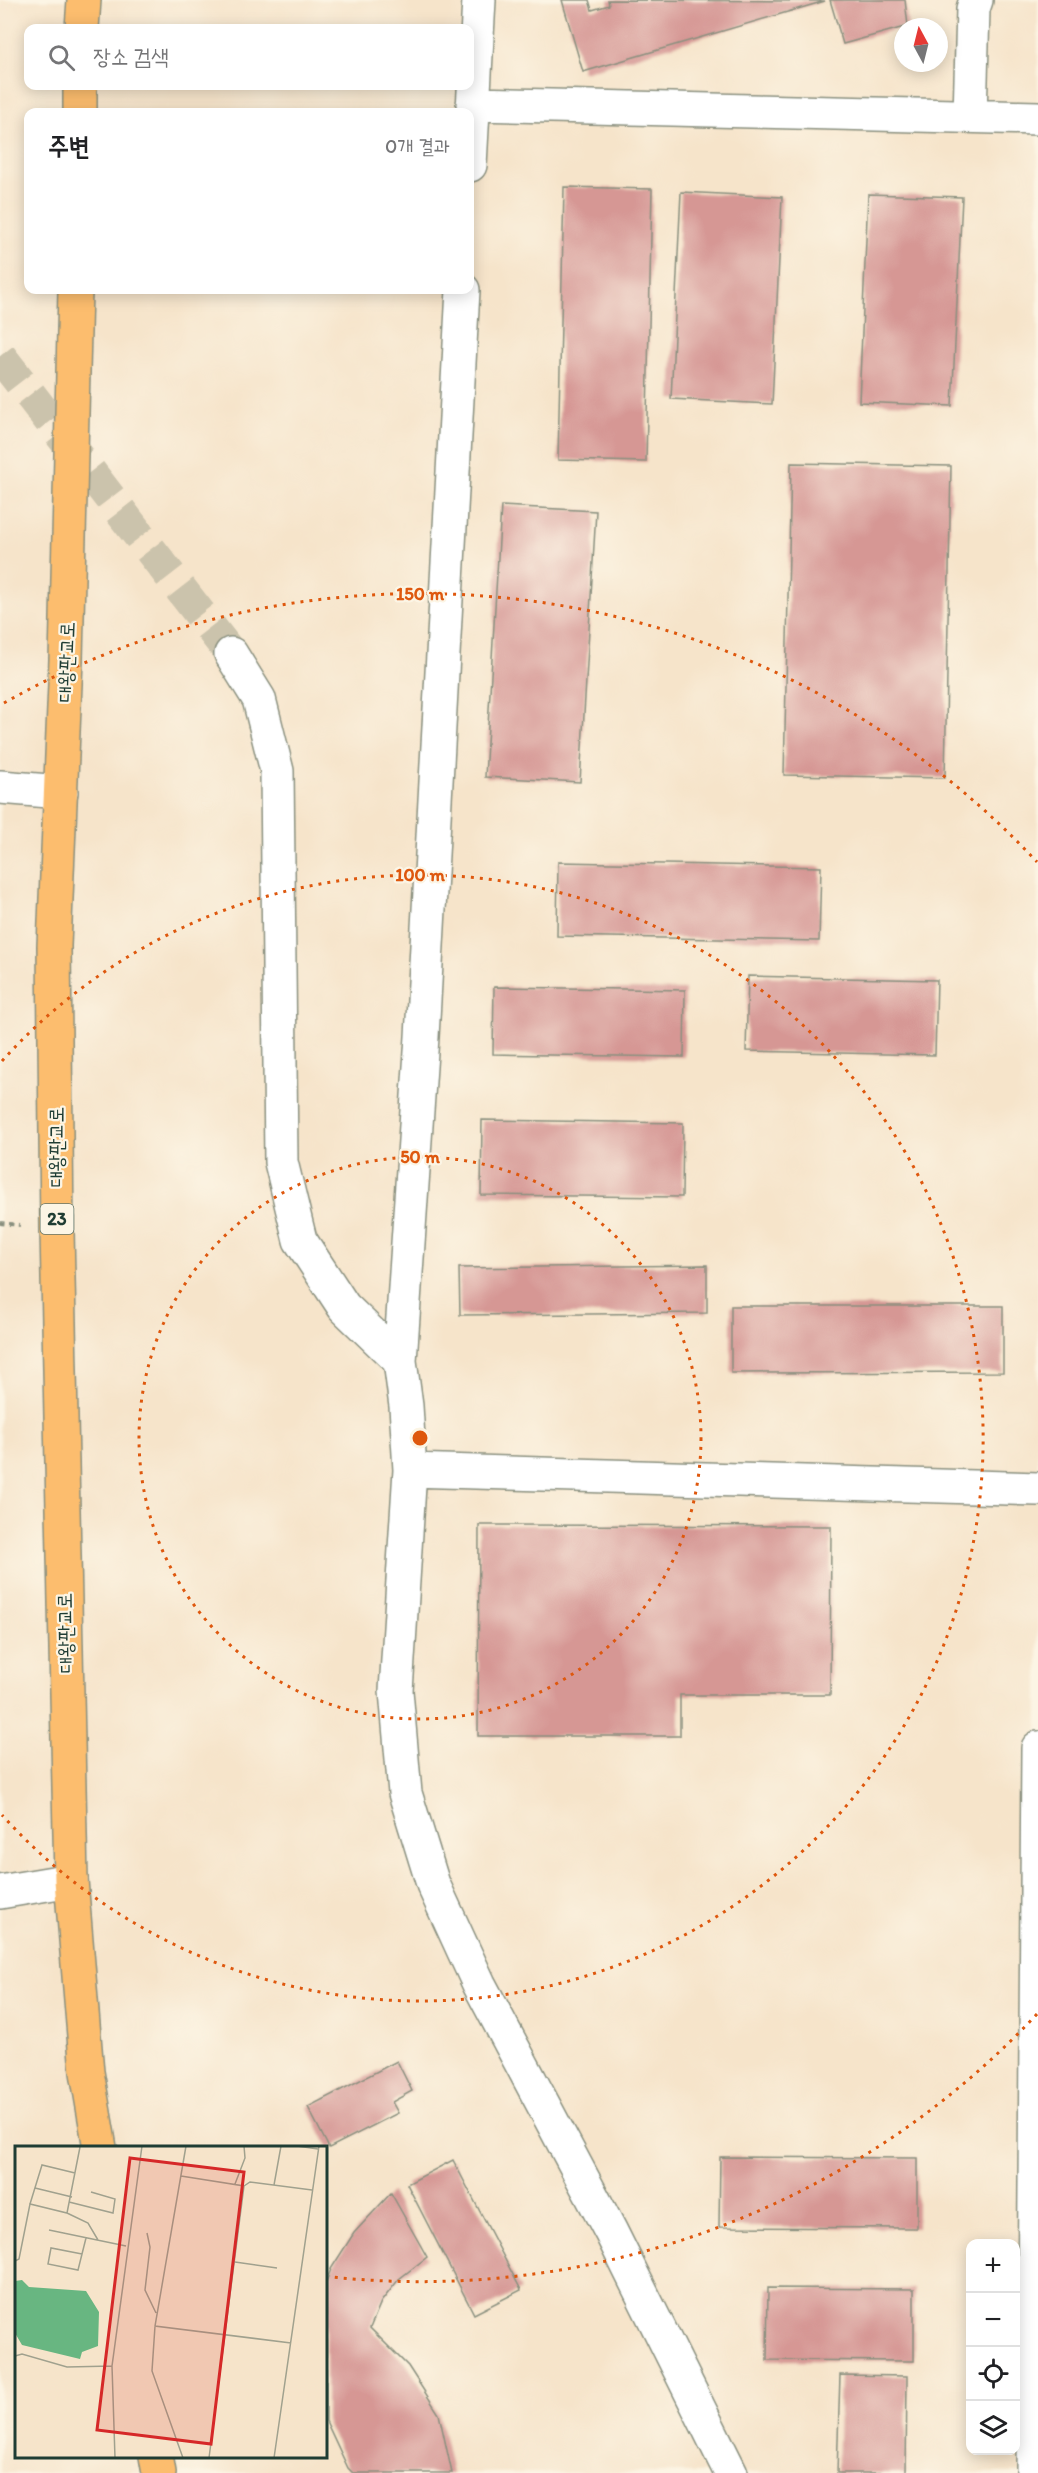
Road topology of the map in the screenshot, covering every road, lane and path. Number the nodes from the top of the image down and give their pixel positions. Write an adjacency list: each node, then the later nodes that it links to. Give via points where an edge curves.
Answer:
1 (84, 0): 4 (main road)
2 (479, 0): 5 (street)
3 (976, 0): 11 (street)
4 (82, 24)
5 (474, 87)
6 (80, 90): 9 (main road)
7 (474, 90): 8 (street)
8 (473, 104): 10 (street); 11 (street)
9 (80, 108)
10 (473, 108)
11 (970, 116): 12 (street)
12 (1038, 118)
13 (75, 294): 17 (main road, 대왕판교로 / 23)
14 (463, 294): 18 (street)
15 (231, 654): 18 (street, via 259,699 277,771 283,1173 300,1240 344,1307)
16 (0, 787): 17 (street)
17 (61, 792): 22 (main road, 대왕판교로 / 23, via 54,946)
18 (400, 1361): 19 (street)
19 (410, 1470): 20 (street); 27 (street, via 396,1691 405,1793 433,1884 478,1984 611,2232)
20 (1038, 1489)
21 (1038, 1748): 28 (street)
22 (71, 1880): 23 (street); 24 (main road, 대왕판교로 / 23, via 87,2072)
23 (0, 1892)
24 (100, 2146)
25 (156, 2458): 26 (main road)
26 (159, 2473)
27 (731, 2473)
28 (1033, 2473)

